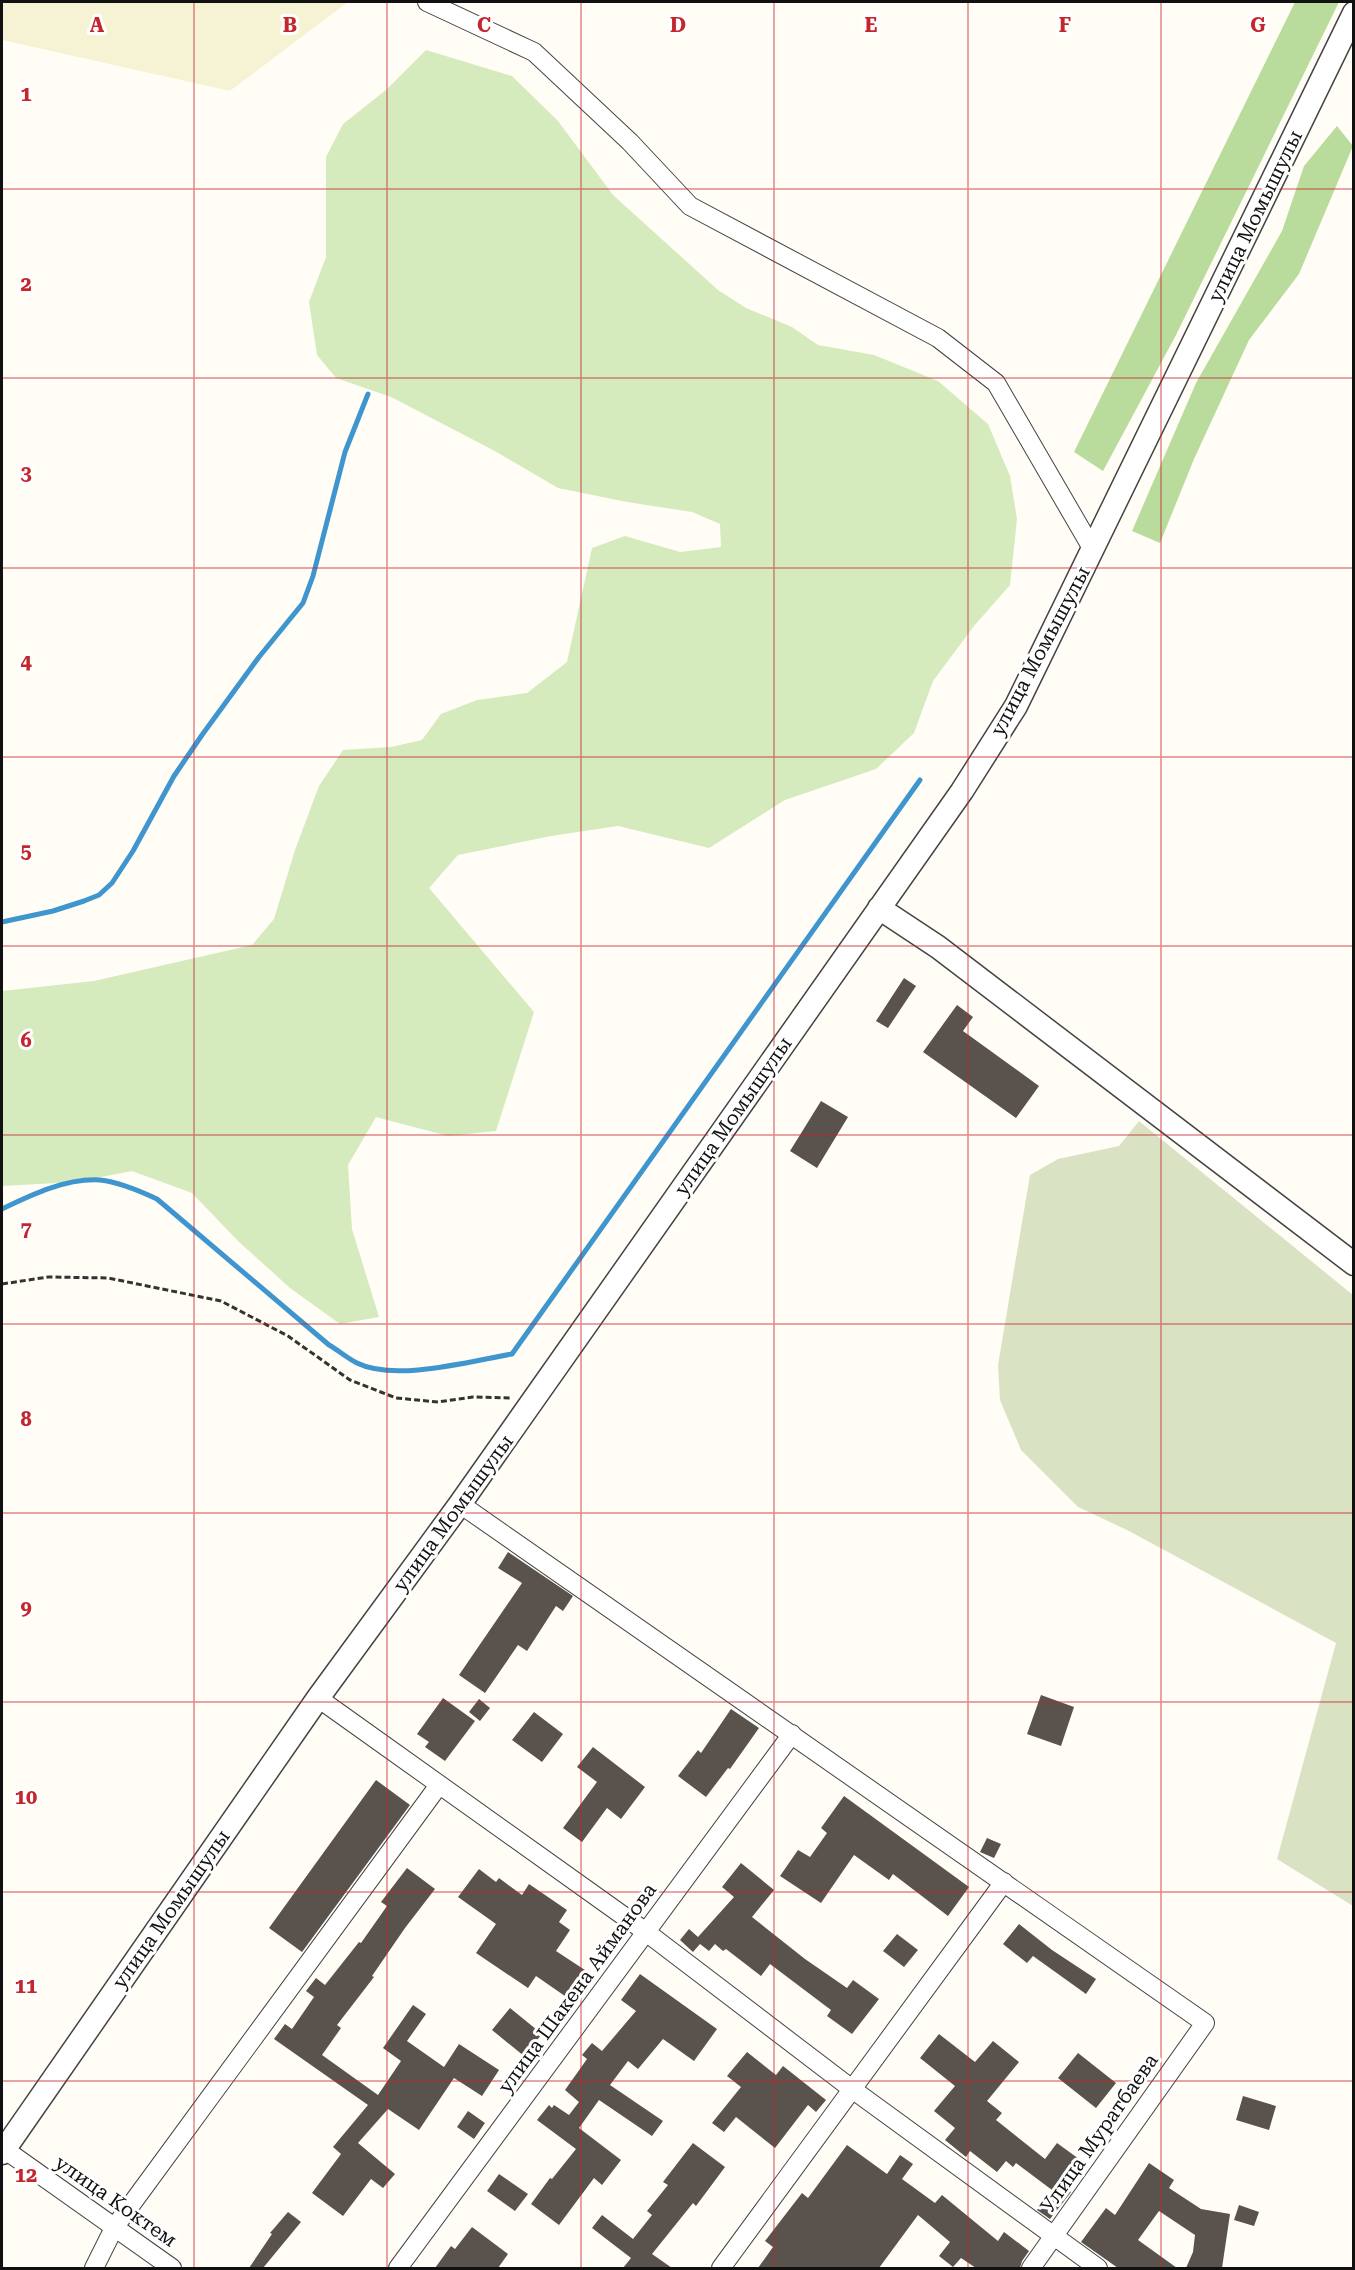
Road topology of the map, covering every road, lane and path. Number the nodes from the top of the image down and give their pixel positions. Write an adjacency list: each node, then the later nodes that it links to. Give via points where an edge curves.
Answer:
1 (427, 2): 3 (street, via 534,52 630,142 690,206 938,338 996,383)
2 (1353, 13): 3 (street, улица Момышулы)
3 (1093, 550): 4 (street, улица Момышулы, via 1016,706 962,791)
4 (879, 908): 5 (street, via 947,954); 7 (street, улица Момышулы)
5 (1353, 1264)
6 (2, 1284): 7 (path, via 48,1277 108,1278 221,1301 288,1336 350,1380 396,1398 438,1402 473,1397)
7 (534, 1398): 8 (street, улица Момышулы)
8 (460, 1504): 9 (street, улица Момышулы); 10 (street)
9 (318, 1698): 11 (street); 15 (street, улица Момышулы)
10 (792, 1734): 12 (street); 13 (street, улица Шакена Айманова)
11 (439, 1785): 13 (street); 16 (street)
12 (1004, 1882): 14 (street); 17 (street, Улица Муратбаева, via 1204,2023)
13 (646, 1932): 14 (street); 20 (street, улица Шакена Айманова)
14 (852, 2089): 17 (street); 21 (street)
15 (3, 2151): 16 (street, улица Коктем)
16 (114, 2228): 18 (street); 19 (street, улица Коктем)
17 (1054, 2236): 22 (street, Улица Муратбаева); 23 (street)
18 (94, 2268)
19 (172, 2268)
20 (398, 2268)
21 (721, 2268)
22 (1031, 2268)
23 (1098, 2268)

